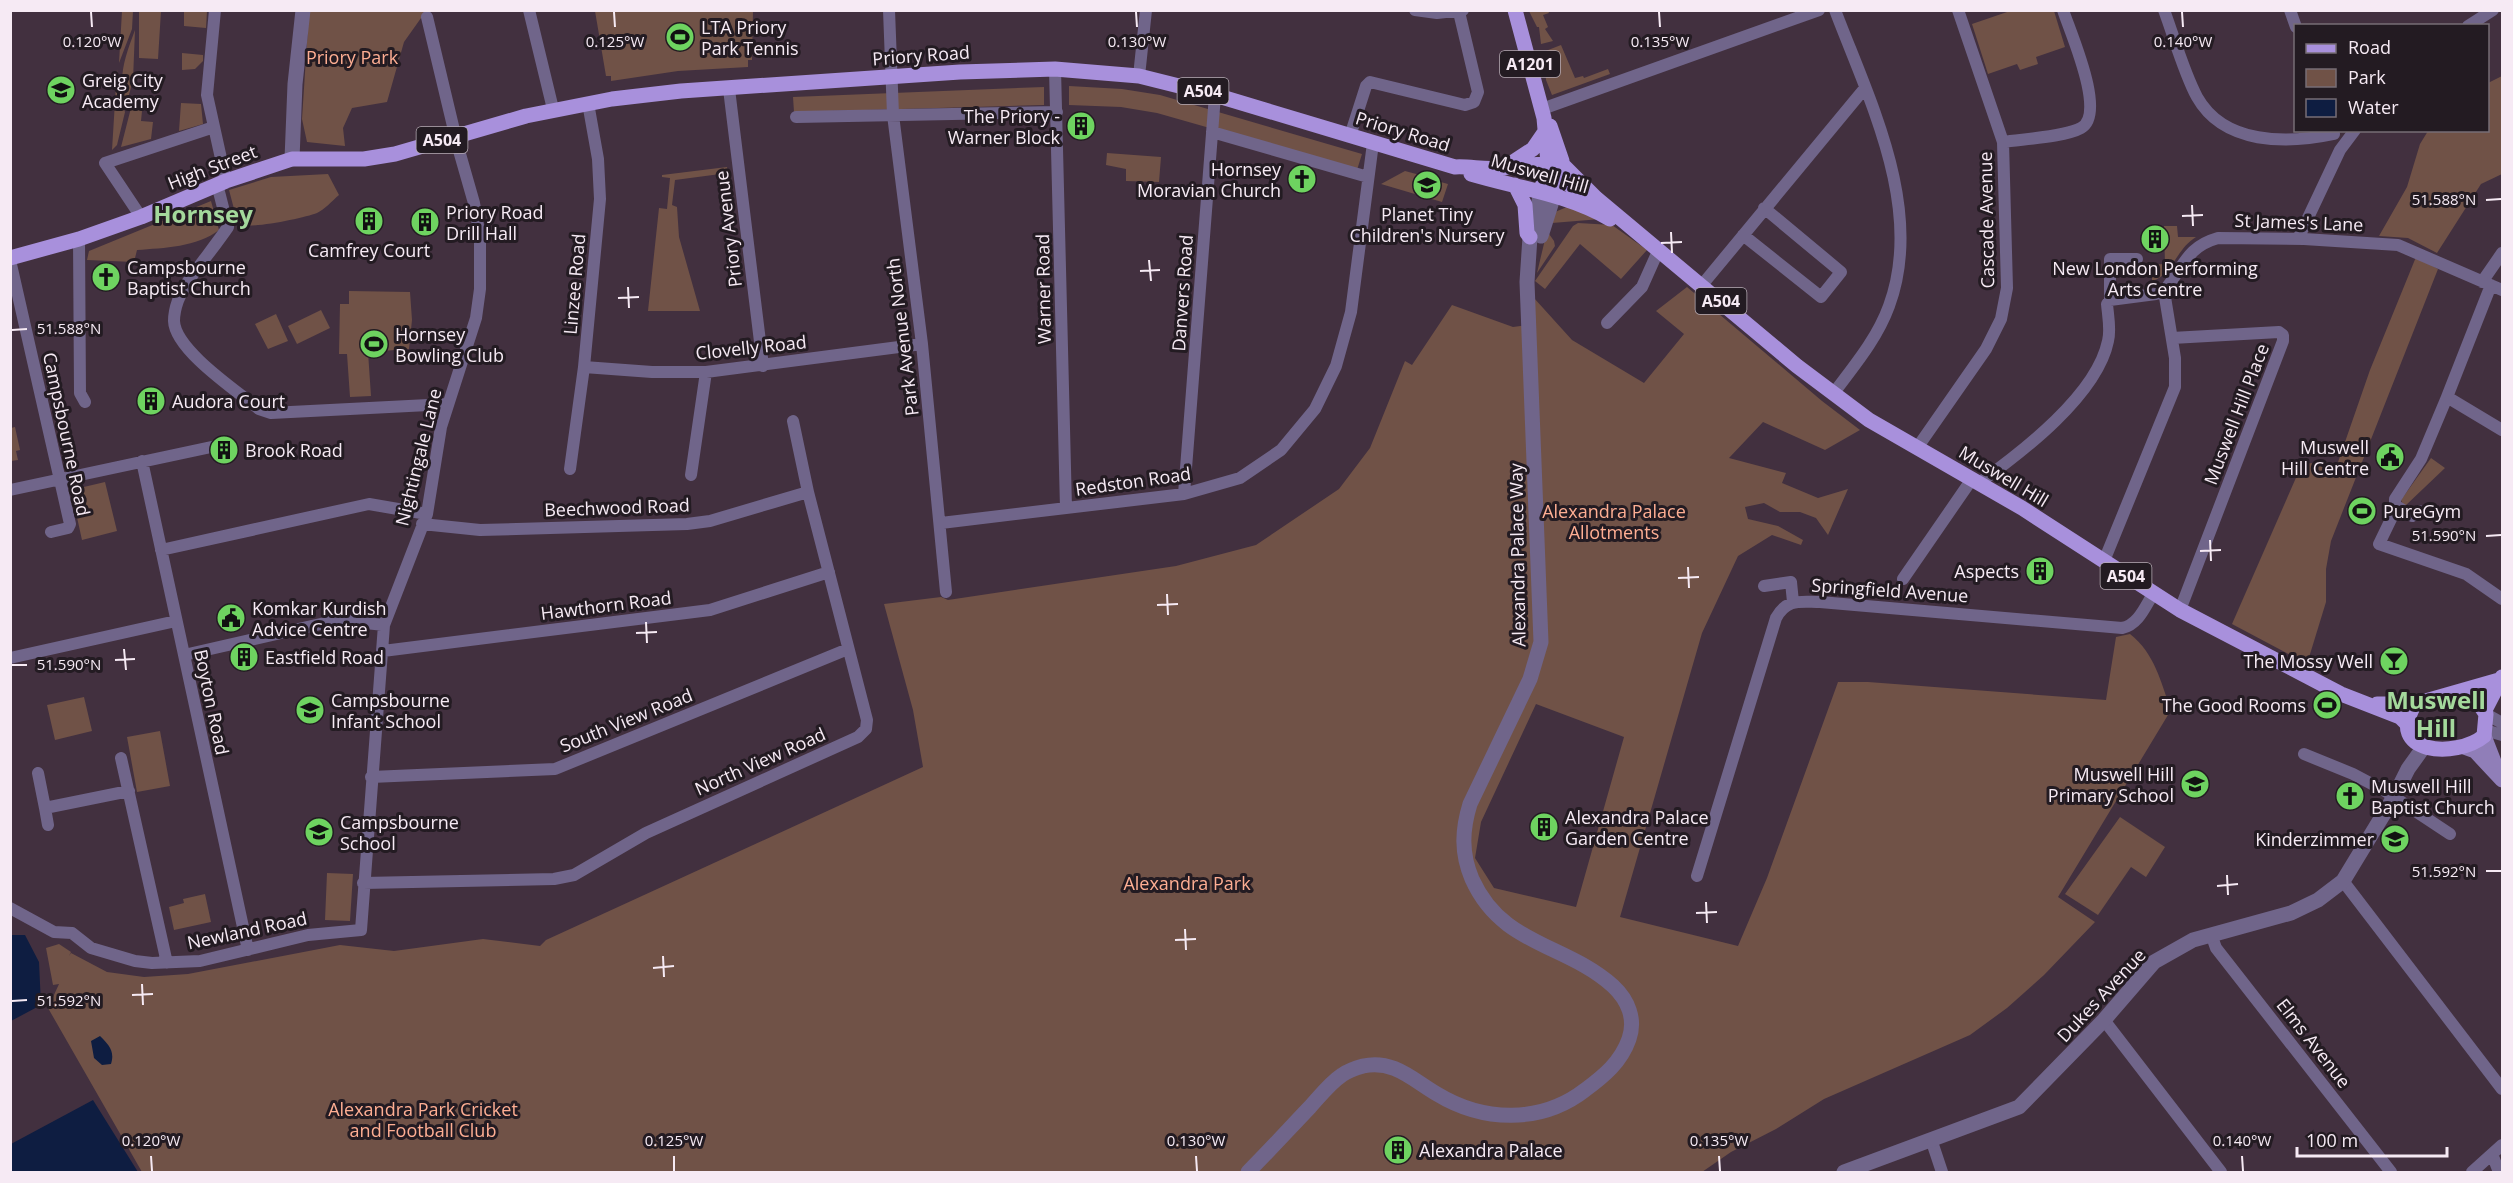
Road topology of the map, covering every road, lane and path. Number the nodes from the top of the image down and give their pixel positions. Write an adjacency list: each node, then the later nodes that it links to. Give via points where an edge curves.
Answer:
1 (215, 10): 29 (street, via 207,95)
2 (303, 10): 38 (street, via 294,84)
3 (529, 10): 24 (street)
4 (889, 10): 19 (street, Park Avenue North)
5 (1146, 10): 18 (street)
6 (1415, 10): 14 (street, via 1437,14)
7 (1515, 10): 27 (main road, A1201)
8 (1819, 10): 27 (street)
9 (1835, 10): 21 (street)
10 (1959, 10): 35 (street, Cascade Avenue)
11 (2063, 10): 35 (street, via 2082,63 2091,106 2089,120 2082,128 2068,132)
12 (2164, 10): 31 (street, via 2198,97 2217,120 2241,134 2281,140)
13 (2493, 10): 16 (street)
14 (1461, 11): 34 (street, via 1478,92 1474,102 1465,105 1370,82)
15 (427, 17): 33 (street, Nightingale Lane)
16 (2471, 24)
17 (1055, 69): 18 (main road, Priory Road / A504); 19 (main road, Priory Road / A504); 25 (street, Warner Road)
18 (1139, 76): 22 (main road, Priory Road / A504)
19 (891, 77): 20 (main road, Priory Road / A504); 26 (street, Park Avenue North)
20 (729, 88): 23 (main road, Priory Road / A504); 66 (street, Priory Avenue)
21 (1864, 88): 47 (street); 69 (street, via 1889,153 1900,209 1899,267 1890,305 1874,339)
22 (1215, 95): 30 (street, Danvers Road); 34 (main road, Priory Road / A504)
23 (588, 103): 24 (main road, Priory Road / A504); 67 (street, Linzee Road, via 600,199)
24 (553, 109): 33 (main road, Priory Road / A504)
25 (1057, 112): 26 (street); 85 (street, Warner Road)
26 (893, 116): 28 (street); 65 (street, Park Avenue North)
27 (1546, 116): 40 (main road, via 1528,153); 41 (main road, A1201)
28 (796, 117)
29 (214, 127): 43 (street); 48 (street, via 105,163)
30 (1212, 132): 42 (street); 84 (street, Danvers Road)
31 (2333, 132): 37 (street)
32 (2354, 132): 37 (street)
33 (455, 136): 38 (main road, Priory Road / A504, via 364,159); 72 (street, Nightingale Lane, via 480,237 480,289 476,318)
34 (1350, 136): 36 (main road, Priory Road / A504)
35 (2003, 142): 76 (street, Cascade Avenue, via 2007,288 2001,319 1986,349)
36 (1373, 143): 39 (main road, Priory Road / A504); 42 (street, Redston Road)
37 (2340, 150): 53 (street)
38 (292, 159): 43 (main road, High Street / A504)
39 (1455, 167): 40 (main road, Priory Road / A504); 44 (main road, Muswell Hill / A504)
40 (1499, 168): 41 (main road, Priory Road / A504)
41 (1554, 169): 45 (main road); 46 (main road, A1201); 51 (main road, Muswell Hill / A504)
42 (1368, 177): 84 (street, Redston Road, via 1351,312 1336,366 1316,409 1281,450 1240,478)
43 (222, 182): 48 (main road, High Street / A504); 72 (street, via 228,227 186,284 176,305 176,329 187,348 258,409 271,413)
44 (1515, 185): 45 (main road, Muswell Hill / A504); 50 (main road, via 1525,205)
45 (1547, 193): 46 (main road, Muswell Hill / A504); 50 (street, Alexandra Palace Way); 58 (street, Alexandra Palace Way, via 1536,252)
46 (1593, 208): 51 (main road, Muswell Hill / A504)
47 (1764, 208): 49 (street); 49 (street, via 1841,272 1821,297)
48 (141, 217): 52 (main road, High Street / A504)
49 (1743, 235): 59 (street)
50 (1530, 237): 58 (street, Alexandra Palace Way)
51 (1645, 237): 54 (main road, Muswell Hill / A504)
52 (79, 238): 56 (main road, High Street / A504); 71 (street, via 80,393)
53 (2298, 239): 60 (street, St James's Lane, via 2398,245); 61 (street, St James's Lane, via 2207,241 2197,246)
54 (1659, 249): 59 (main road, Muswell Hill / A504); 63 (street, via 1642,287)
55 (2502, 253): 60 (street)
56 (10, 259): 80 (street, Campsbourne Road)
57 (2137, 259): 62 (street, via 2110,259)
58 (1530, 260): 142 (street, Alexandra Palace Way, via 1527,309 1541,642 1530,679 1470,804 1464,852 1476,888 1498,919 1598,975 1621,993 1631,1017 1630,1037 1612,1068 1575,1098 1542,1111 1513,1116 1495,1116 1461,1107 1399,1069 1384,1065 1352,1069 1331,1085)
59 (1702, 285): 69 (main road, Muswell Hill / A504)
60 (2492, 285): 70 (street)
61 (2164, 291): 62 (street); 64 (street)
62 (2110, 300): 81 (street, via 2109,339 2102,363 2086,387 2031,444)
63 (1608, 323)
64 (2172, 338): 92 (street, via 2176,375 2173,397); 100 (street, Muswell Hill Place, via 2279,332 2283,335)
65 (922, 344): 66 (street, Clovelly Road); 89 (street, Park Avenue North)
66 (763, 366): 68 (street, Clovelly Road)
67 (584, 367): 68 (street, Clovelly Road); 78 (street, Linzee Road)
68 (706, 372): 79 (street)
69 (1833, 394): 76 (main road, Muswell Hill / A504)
70 (2447, 397): 74 (street); 86 (street, via 2421,459 2395,499 2395,505 2412,516)
71 (85, 402)
72 (448, 404): 88 (street, Nightingale Lane)
73 (793, 422): 83 (street, North View Road)
74 (2502, 430)
75 (216, 446): 77 (street)
76 (1917, 448): 81 (main road, Muswell Hill / A504)
77 (142, 461): 80 (street); 91 (street, Boyton Road)
78 (570, 469)
79 (691, 475)
80 (60, 479): 82 (street); 90 (street, Campsbourne Road, via 70,526)
81 (1976, 481): 92 (main road, Muswell Hill / A504); 94 (street)
82 (10, 489)
83 (808, 492): 88 (street, Beechwood Road, via 687,524 480,530); 93 (street, North View Road)
84 (1184, 494): 85 (street, Redston Road)
85 (1066, 508): 89 (street, Redston Road)
86 (2419, 511)
87 (2392, 517): 98 (street, via 2379,544 2466,574)
88 (425, 519): 91 (street, via 369,504); 102 (street, Nightingale Lane)
89 (941, 523): 96 (street, Park Avenue North)
90 (51, 532)
91 (161, 550): 101 (street, Boyton Road)
92 (2104, 561): 97 (main road, Muswell Hill / A504)
93 (829, 572): 103 (street, North View Road); 104 (street, Hawthorn Road, via 710,610)
94 (1903, 579)
95 (1764, 586): 99 (street, via 1791,582)
96 (946, 592)
97 (2153, 594): 99 (street, Springfield Avenue, via 2136,621 2122,628); 100 (main road, Muswell Hill / A504)
98 (2502, 598)
99 (1793, 602): 129 (street, Springfield Avenue, via 1781,609 1776,618)
100 (2180, 610): 110 (main road, Muswell Hill / A504, via 2341,694)
101 (177, 621): 105 (street, Boyton Road); 106 (street)
102 (384, 625): 104 (street, Nightingale Lane); 105 (street, via 338,620)
103 (848, 649): 122 (street, South View Road, via 555,769); 131 (street, North View Road, via 867,720 866,729 858,737 646,833 574,875 554,879)
104 (383, 651): 122 (street, Nightingale Lane)
105 (184, 655): 135 (street, Boyton Road)
106 (10, 658)
107 (2501, 679): 108 (main road, A504); 111 (main road, A504)
108 (2457, 693): 109 (main road, Muswell Hill / A504); 111 (main road, via 2470,697)
109 (2415, 704): 110 (main road, Muswell Hill / A504); 113 (main road, via 2410,712)
110 (2371, 705): 113 (main road, Muswell Hill / A504, via 2400,717)
111 (2486, 712): 112 (street); 114 (main road, A504)
112 (2502, 723)
113 (2409, 731): 117 (main road, A504); 120 (street, Dukes Avenue)
114 (2485, 733): 115 (street); 116 (main road); 123 (main road)
115 (2502, 735)
116 (2464, 747): 117 (main road); 123 (main road, via 2475,751)
117 (2423, 748): 120 (street, Dukes Avenue)
118 (2304, 754): 125 (street, via 2353,774)
119 (122, 758): 124 (street)
120 (2408, 769): 125 (street, Dukes Avenue)
121 (38, 773): 126 (street)
122 (371, 777): 131 (street, Nightingale Lane)
123 (2502, 781)
124 (129, 791): 126 (street); 136 (street)
125 (2394, 797): 128 (street); 130 (street, Dukes Avenue)
126 (45, 808): 127 (street)
127 (48, 825)
128 (2450, 834)
129 (1697, 876)
130 (2343, 881): 134 (street, Dukes Avenue, via 2318,900 2291,913); 138 (street)
131 (363, 883): 133 (street, Nightingale Lane)
132 (10, 908): 136 (street, Newland Road, via 54,932 72,933 91,948 135,961)
133 (361, 930): 135 (street, Newland Road, via 317,933)
134 (2211, 934): 137 (street, Dukes Avenue, via 2154,962); 146 (street, Elms Avenue, via 2216,948)
135 (248, 950): 136 (street, Newland Road, via 200,961)
136 (167, 963)
137 (2104, 1020): 139 (street, Dukes Avenue, via 2019,1107); 145 (street)
138 (2502, 1089)
139 (1930, 1139): 143 (street, Dukes Avenue); 144 (street)
140 (2502, 1145): 141 (street)
141 (2492, 1154): 147 (street); 148 (street)
142 (1248, 1173)
143 (1844, 1173)
144 (1942, 1173)
145 (2222, 1173)
146 (2391, 1173)
147 (2472, 1173)
148 (2499, 1173)

